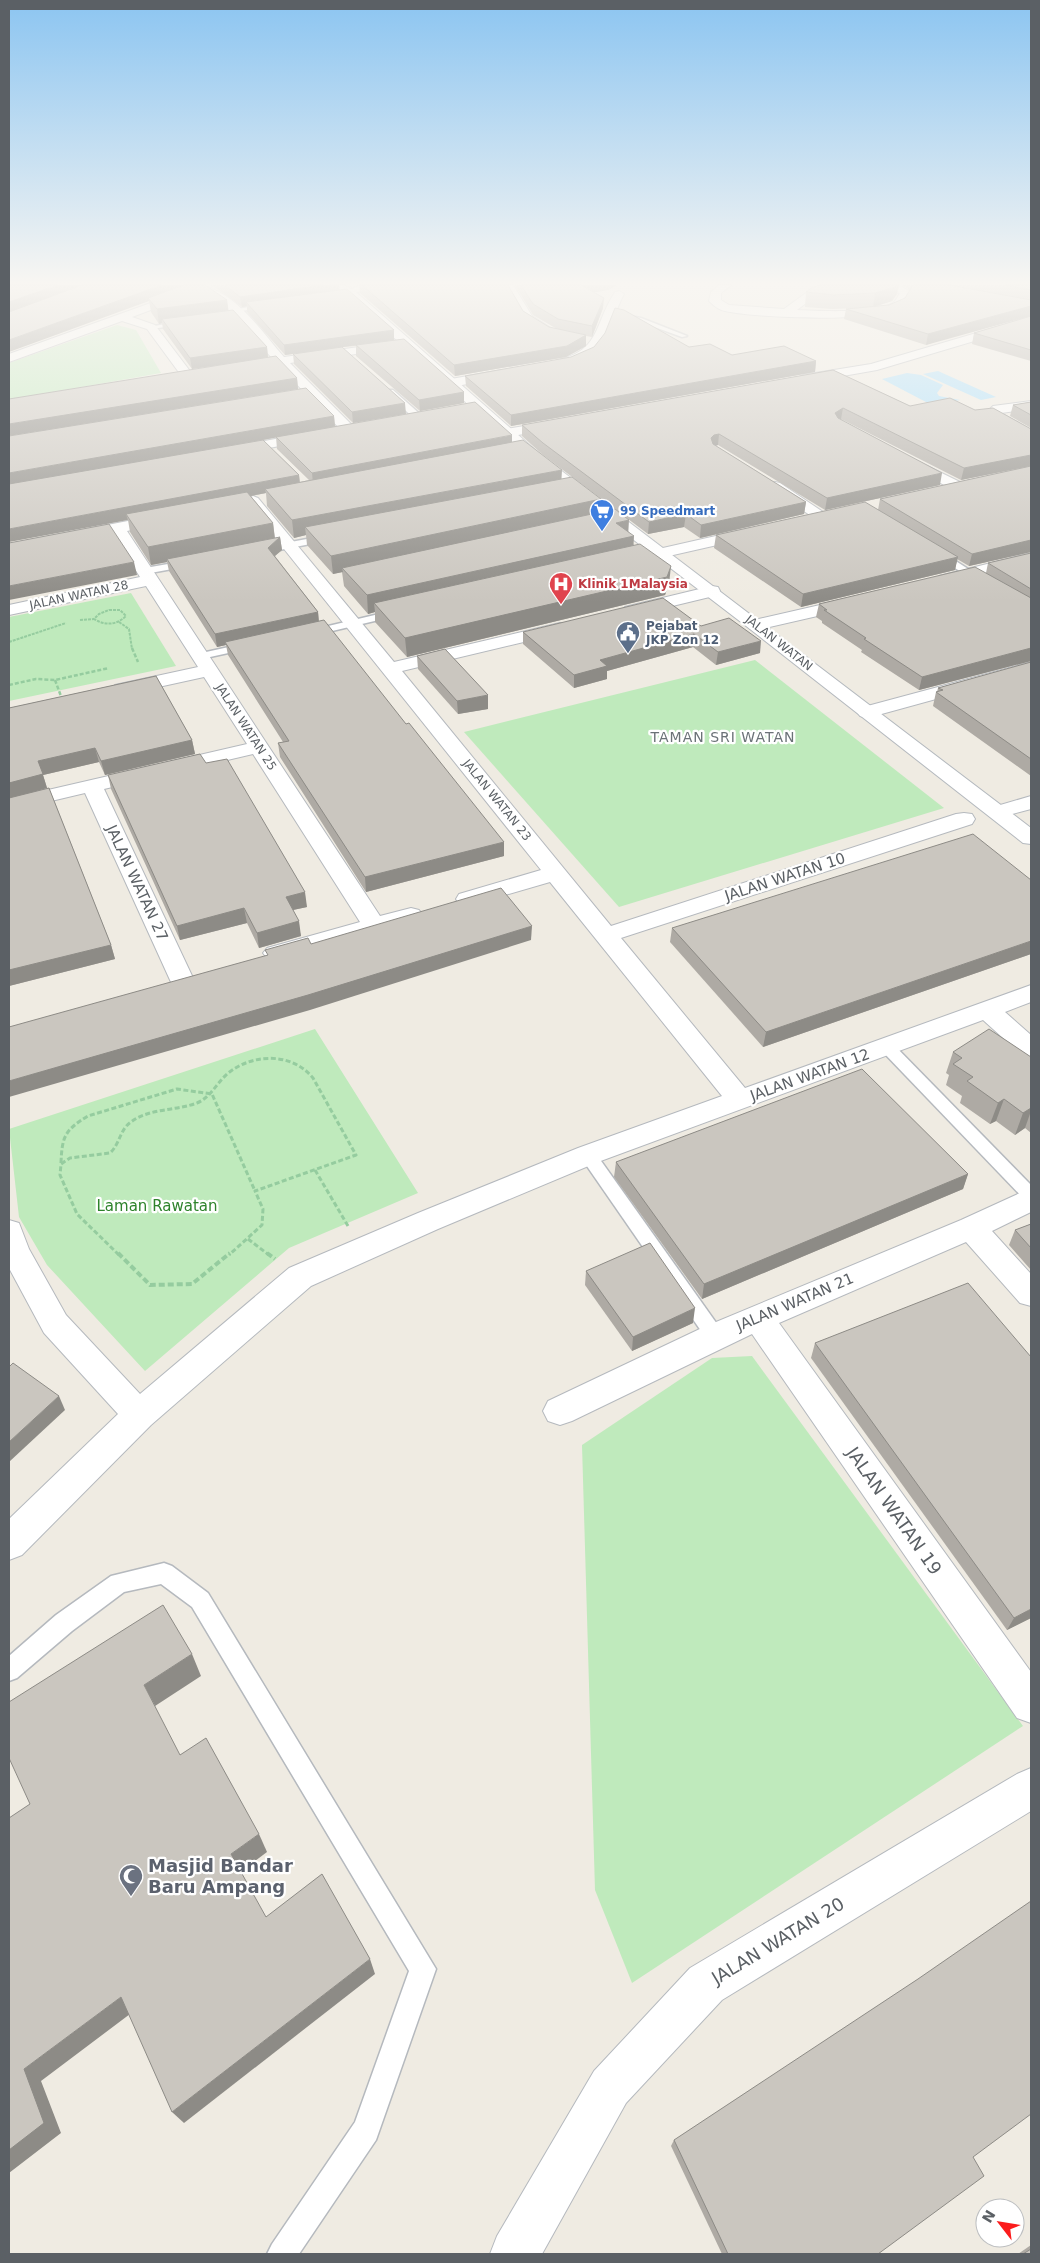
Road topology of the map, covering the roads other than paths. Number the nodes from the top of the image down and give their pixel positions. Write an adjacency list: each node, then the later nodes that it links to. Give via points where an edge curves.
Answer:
1 (389, 391): 8 (lane)
2 (460, 391): 6 (street, JALAN WATAN)
3 (312, 392): 4 (street); 12 (street)
4 (295, 395)
5 (1031, 405): 14 (street, via 998,410 992,414)
6 (478, 407): 7 (street); 13 (street, JALAN WATAN)
7 (462, 409)
8 (423, 416): 9 (street)
9 (401, 420)
10 (575, 421): 13 (street)
11 (366, 427): 12 (street)
12 (349, 430): 15 (street, via 269,448)
13 (506, 433): 25 (street, JALAN WATAN, via 522,457)
14 (1031, 436)
15 (218, 453)
16 (899, 456): 19 (street)
17 (765, 480): 24 (street)
18 (976, 482): 19 (street)
19 (957, 486): 20 (street)
20 (938, 491)
21 (262, 504): 31 (street, JALAN WATAN 23)
22 (840, 514): 24 (street)
23 (175, 517): 28 (street)
24 (824, 518): 26 (street)
25 (615, 520): 27 (street); 35 (street, JALAN WATAN)
26 (805, 522)
27 (596, 524)
28 (117, 528): 32 (street); 39 (street, JALAN WATAN 25)
29 (766, 530): 35 (street)
30 (337, 536): 31 (lane)
31 (289, 545): 34 (lane); 47 (street, JALAN WATAN 23, via 331,582)
32 (9, 549)
33 (930, 549): 38 (lane)
34 (251, 552)
35 (655, 554): 42 (street, JALAN WATAN)
36 (1031, 558): 38 (street)
37 (202, 561): 39 (lane)
38 (971, 574): 40 (street); 41 (lane)
39 (147, 575): 44 (street, JALAN WATAN 28); 52 (street, JALAN WATAN 25)
40 (933, 583)
41 (993, 587)
42 (712, 591): 46 (street); 49 (street, JALAN WATAN)
43 (868, 598): 49 (street)
44 (9, 610)
45 (410, 610): 47 (lane)
46 (616, 614)
47 (353, 624): 50 (lane); 54 (street, JALAN WATAN 23)
48 (578, 624): 54 (street)
49 (756, 625): 56 (street, JALAN WATAN)
50 (296, 636)
51 (258, 644): 52 (lane)
52 (205, 663): 55 (street); 57 (street, JALAN WATAN 25)
53 (1031, 667): 56 (street)
54 (390, 669): 64 (street, JALAN WATAN 23)
55 (63, 702)
56 (867, 712): 61 (street, JALAN WATAN)
57 (259, 747): 58 (street); 65 (street, JALAN WATAN 25)
58 (92, 786): 60 (street); 68 (street, JALAN WATAN 27)
59 (1031, 802): 61 (street)
60 (9, 805)
61 (997, 812): 63 (street, JALAN WATAN)
62 (964, 820): 66 (street, JALAN WATAN 10)
63 (1031, 838)
64 (556, 873): 65 (street); 66 (street, JALAN WATAN 23)
65 (374, 925): 67 (street)
66 (606, 935): 73 (street, JALAN WATAN 23)
67 (249, 961)
68 (182, 980)
69 (1031, 994): 70 (street, JALAN WATAN 12)
70 (988, 1010): 71 (street, JALAN WATAN 12); 72 (street)
71 (888, 1047): 73 (street, JALAN WATAN 12); 75 (lane)
72 (1031, 1049)
73 (740, 1100): 74 (street, JALAN WATAN 12)
74 (588, 1155): 81 (lane); 83 (street, JALAN WATAN 12, via 300,1277)
75 (1031, 1195)
76 (1031, 1199): 77 (street, JALAN WATAN 21)
77 (971, 1228): 79 (street); 80 (street, JALAN WATAN 21)
78 (9, 1231): 83 (street, via 14,1250 55,1324)
79 (1031, 1294)
80 (758, 1318): 81 (street, JALAN WATAN 21); 86 (street, JALAN WATAN 19)
81 (715, 1336): 82 (street, JALAN WATAN 21)
82 (560, 1411)
83 (139, 1415): 84 (street, JALAN WATAN 12)
84 (9, 1543)
85 (9, 1670): 88 (lane, via 64,1623 119,1583 164,1573 200,1600 423,1969 366,2130)
86 (1031, 1704)
87 (1031, 1788): 89 (street, JALAN WATAN 20, via 706,1984 610,2087)
88 (282, 2254)
89 (515, 2254)

